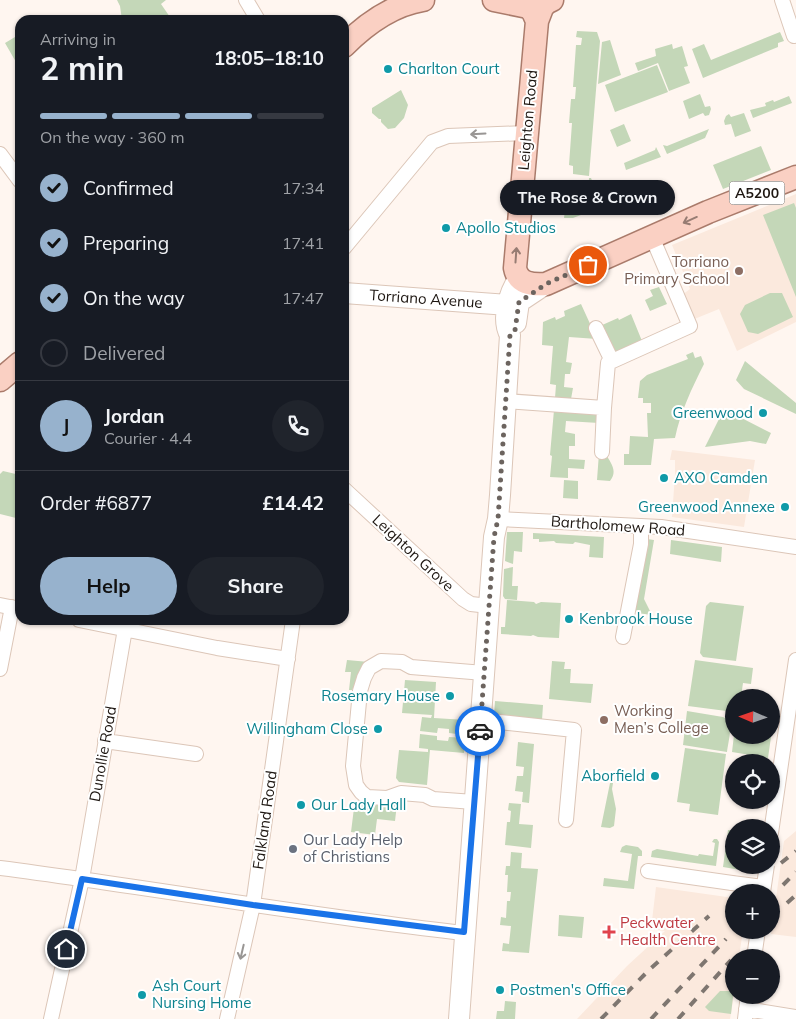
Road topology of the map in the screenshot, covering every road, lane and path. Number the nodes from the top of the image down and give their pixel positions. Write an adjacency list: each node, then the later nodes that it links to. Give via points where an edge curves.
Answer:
1 (246, 0): 6 (street)
2 (423, 0): 9 (main road, via 393,9)
3 (494, 0): 7 (main road, via 528,6)
4 (552, 0): 7 (main road, via 542,8)
5 (782, 0): 8 (street)
6 (255, 15)
7 (536, 21): 10 (main road, Leighton Road)
8 (796, 35)
9 (349, 42)
10 (526, 133): 15 (street, one-way to 15, via 448,136 432,142); 16 (main road, Leighton Road, one-way to 10, via 515,268)
11 (0, 154): 12 (street)
12 (15, 174)
13 (796, 177): 14 (main road, A5200, one-way to 14)
14 (652, 237): 17 (main road, A5200); 22 (street, via 690,326)
15 (349, 242)
16 (519, 278): 17 (main road, via 532,284); 19 (street, via 510,292)
17 (546, 284): 21 (street, via 519,302 515,330)
18 (349, 293): 19 (street, Torriano Avenue)
19 (508, 305): 21 (street, via 506,329)
20 (596, 328): 22 (street)
21 (510, 335): 25 (street)
22 (612, 361): 26 (street, via 608,363)
23 (15, 367): 24 (main road)
24 (0, 380)
25 (506, 401): 26 (street); 29 (street)
26 (604, 408): 27 (street)
27 (602, 452)
28 (349, 494): 32 (street, Leighton Grove, via 462,599 471,604)
29 (498, 519): 30 (street, Bartholomew Road); 32 (street)
30 (641, 526): 31 (street, Bartholomew Road); 37 (street, via 641,544)
31 (796, 547)
32 (489, 606): 41 (street)
33 (11, 607): 40 (street)
34 (105, 625): 36 (street)
35 (292, 625): 38 (street, Falkland Road)
36 (125, 629): 38 (street); 43 (street, Dunollie Road)
37 (624, 637)
38 (288, 659): 52 (street, Falkland Road)
39 (796, 660): 46 (street)
40 (0, 669)
41 (484, 673): 42 (street); 45 (street, via 411,667 386,660 373,664 360,691 353,766 356,785 367,796 388,798 401,792 433,799)
42 (481, 720): 45 (street); 47 (street, via 574,730)
43 (104, 741): 44 (street); 50 (street, Dunollie Road)
44 (196, 754)
45 (474, 802): 53 (street)
46 (773, 819)
47 (566, 820)
48 (0, 868): 50 (street)
49 (648, 871): 51 (street, bridge)
50 (82, 879): 52 (street); 56 (street, Dunollie Road)
51 (736, 884)
52 (253, 905): 53 (street); 57 (street, Falkland Road, one-way to 57)
53 (464, 932): 58 (street)
54 (746, 1014): 55 (street)
55 (796, 1017)
56 (51, 1019)
57 (227, 1019)
58 (459, 1019)

